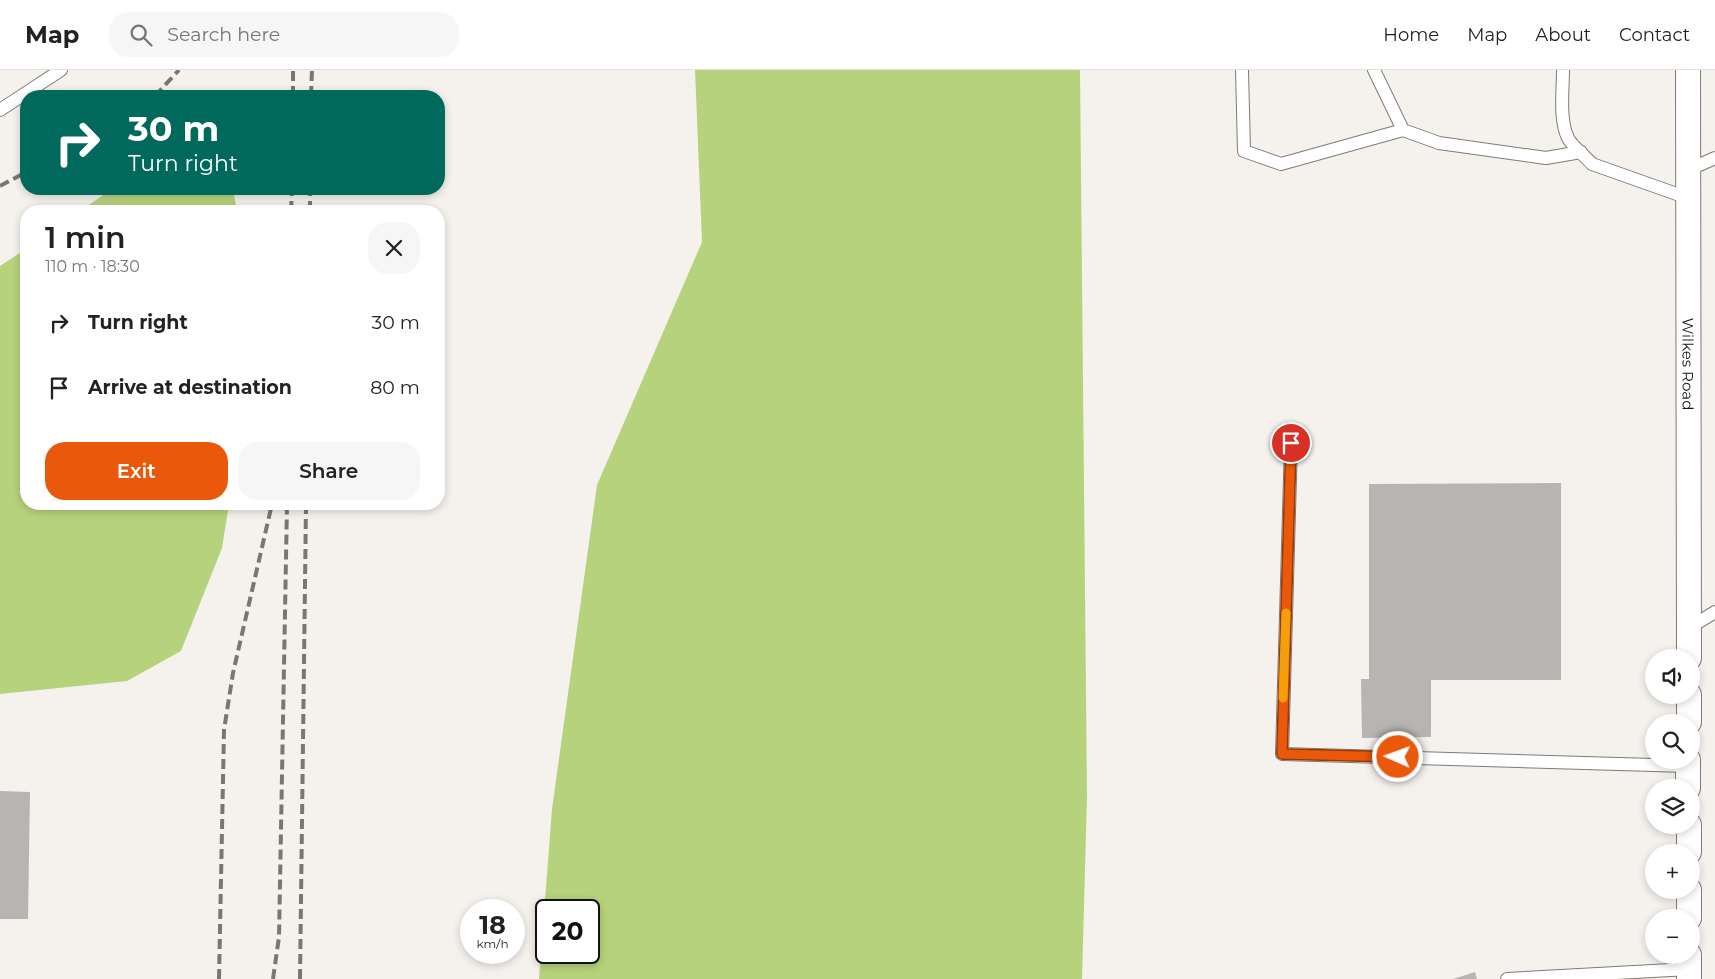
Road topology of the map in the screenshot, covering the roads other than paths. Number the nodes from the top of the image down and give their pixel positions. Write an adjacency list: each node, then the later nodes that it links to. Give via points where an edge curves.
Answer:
1 (61, 70): 6 (lane)
2 (1242, 70): 9 (lane, via 1244,151 1281,164)
3 (1374, 70): 9 (lane)
4 (1563, 70): 10 (lane, via 1562,110 1568,138)
5 (1688, 70): 12 (street, Wilkes Road)
6 (30, 90)
7 (20, 97): 8 (lane)
8 (0, 110)
9 (1403, 130): 10 (lane, via 1439,143 1546,158)
10 (1581, 152): 13 (lane, via 1592,164)
11 (1715, 158): 12 (lane)
12 (1688, 170): 13 (street, Wilkes Road)
13 (1688, 198): 16 (street, Wilkes Road)
14 (1291, 443): 18 (lane, via 1282,754)
15 (1715, 612): 16 (lane)
16 (1689, 628): 17 (street, Wilkes Road)
17 (1689, 649)
18 (1688, 771)
19 (1689, 968): 20 (lane)
20 (1507, 979)

